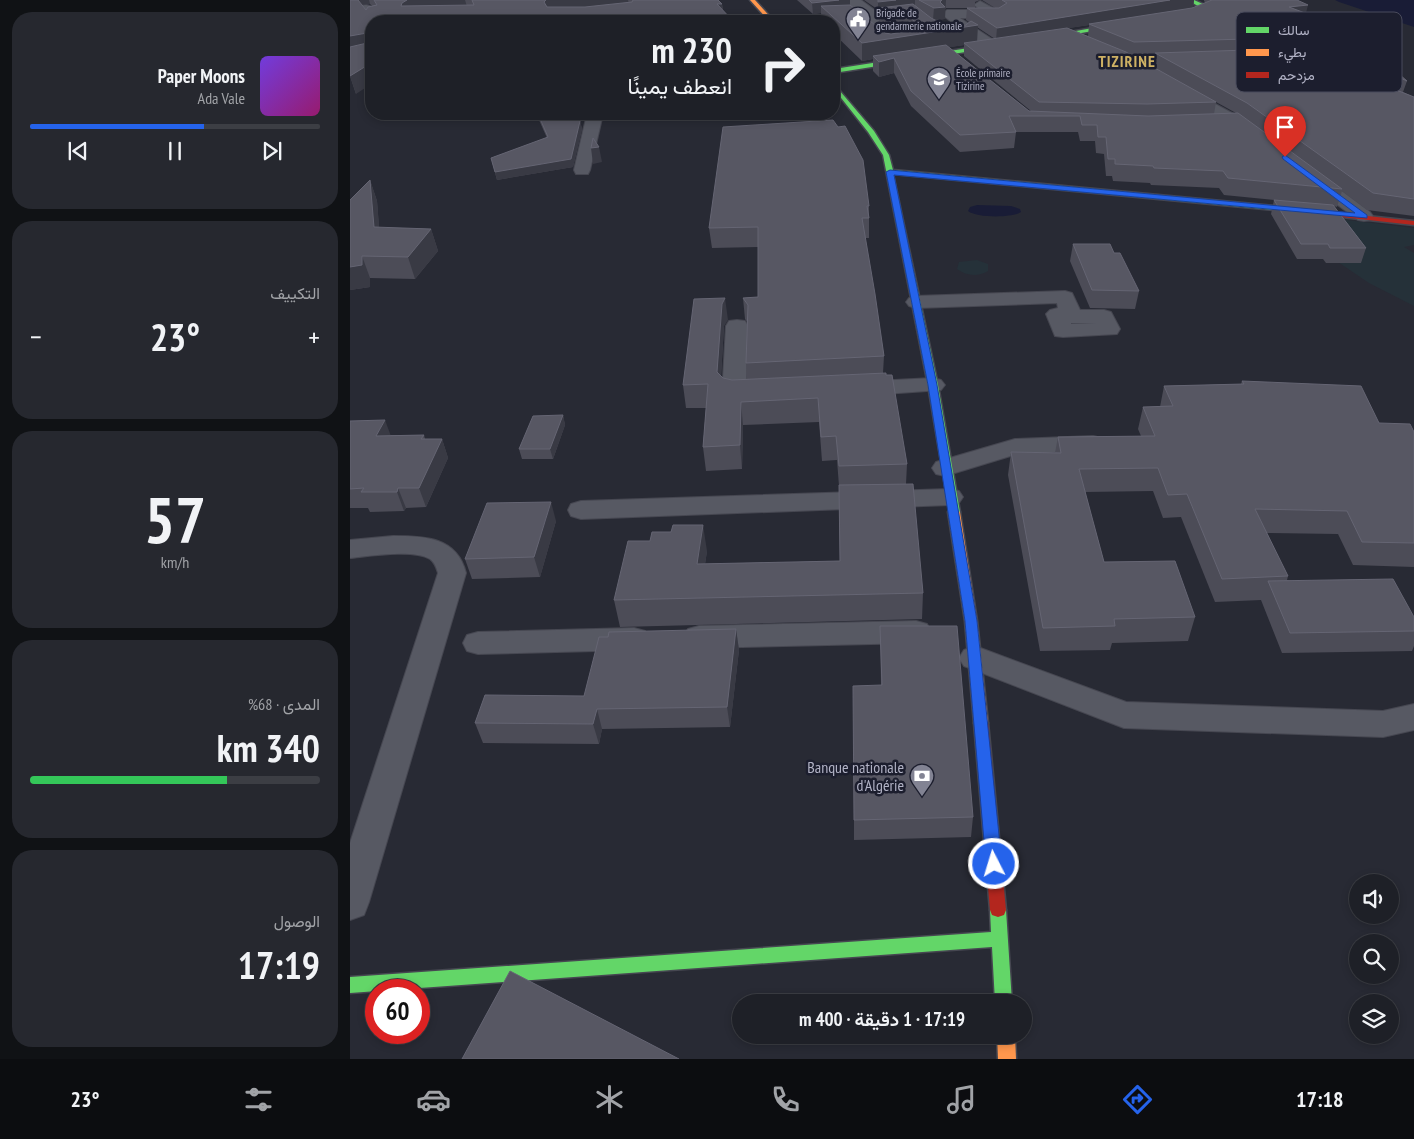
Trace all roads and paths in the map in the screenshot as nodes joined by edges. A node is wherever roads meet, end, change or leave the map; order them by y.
1 (752, 0) edge
2 (1190, 0) edge
3 (980, 4) dead end
4 (350, 11) edge
5 (368, 15) edge
6 (766, 15) edge
7 (860, 17) junction
8 (922, 17) edge
9 (840, 18) edge
10 (1160, 19) edge
11 (1140, 22) edge
12 (942, 24) edge
13 (893, 29) edge
14 (1066, 34) junction
15 (962, 38) edge
16 (1026, 41) edge
17 (1010, 44) edge
18 (993, 46) junction
19 (950, 54) junction
20 (1207, 58) edge
21 (1130, 61) junction
22 (965, 66) edge
23 (840, 71) edge
24 (1155, 75) edge
25 (1172, 85) edge
26 (840, 93) edge
27 (594, 120) edge
28 (1238, 122) junction
29 (1210, 123) edge
30 (1270, 146) edge
31 (1301, 169) edge
32 (582, 170) dead end
33 (890, 172) junction
34 (1364, 216) junction
35 (1414, 224) edge
36 (916, 302) junction
37 (1071, 314) dead end
38 (737, 326) dead end
39 (933, 385) junction
40 (833, 390) edge
41 (774, 393) edge
42 (1106, 442) edge
43 (945, 468) junction
44 (950, 497) junction
45 (581, 510) dead end
46 (350, 548) edge
47 (478, 643) dead end
48 (973, 645) junction
49 (1414, 717) edge
50 (350, 902) edge
51 (1001, 939) junction
52 (350, 985) edge
53 (1004, 994) edge
54 (1006, 1044) edge
55 (1007, 1059) edge

1 - 6 main road
2 - 10 main road
3 - 18 street
4 - 5 street
7 - 8 street
7 - 9 street
7 - 13 street
11 - 14 main road
12 - 15 street
14 - 16 main road
14 - 21 street
17 - 18 main road
18 - 19 main road
19 - 22 street
19 - 23 main road
20 - 21 street
21 - 24 street
25 - 28 street
26 - 33 main road
27 - 32 street
28 - 29 street
28 - 30 street
31 - 34 street
33 - 34 main road
33 - 36 main road
34 - 35 main road
36 - 37 street
36 - 39 main road
38 - 41 street
39 - 40 street
39 - 43 main road
42 - 43 street
43 - 44 main road
44 - 45 street
44 - 48 main road
46 - 50 street
47 - 48 street
48 - 49 street
48 - 51 main road
51 - 52 main road
51 - 53 main road
54 - 55 main road

